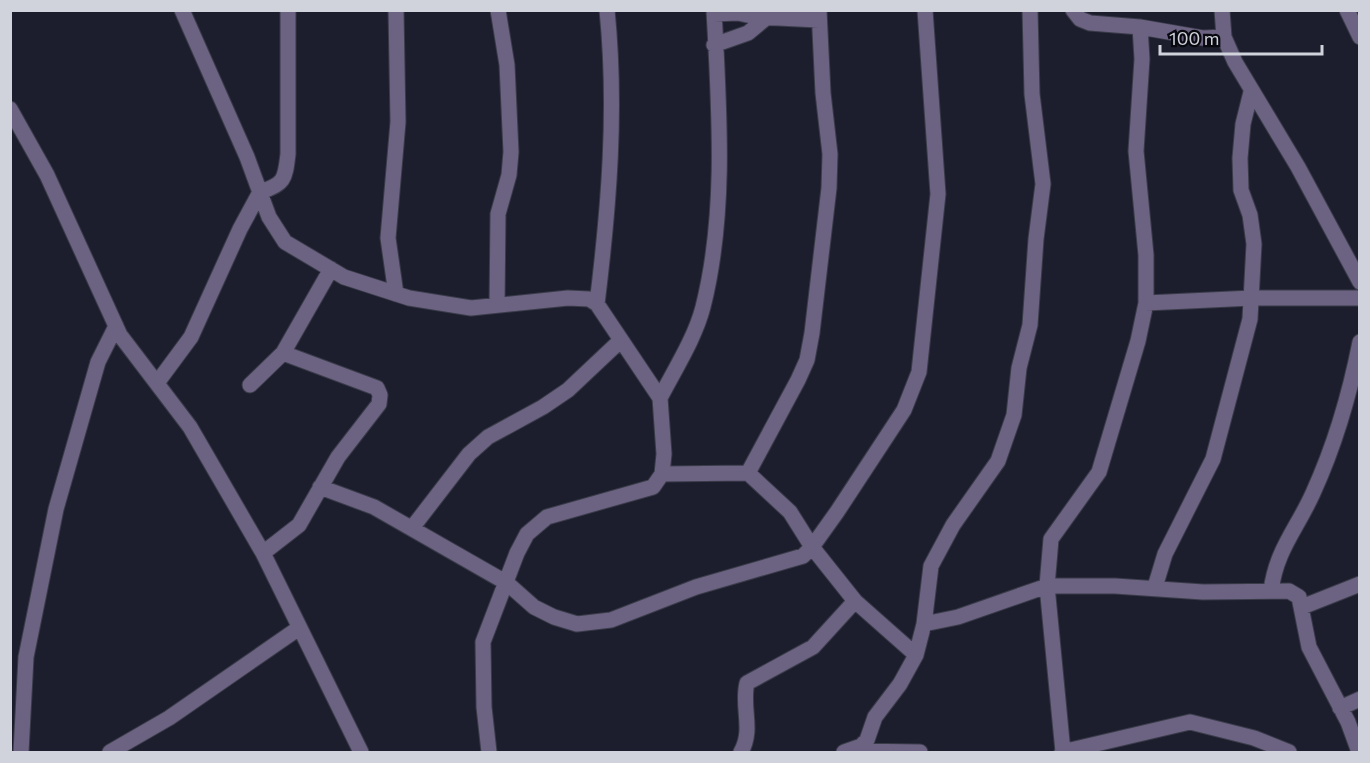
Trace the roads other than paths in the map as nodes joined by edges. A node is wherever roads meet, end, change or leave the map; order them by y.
1 (182, 10) edge
2 (288, 10) edge
3 (396, 10) edge
4 (498, 10) edge
5 (607, 10) edge
6 (925, 10) edge
7 (1030, 10) edge
8 (1073, 10) edge
9 (1222, 10) edge
10 (1349, 11) edge
11 (714, 12) edge
12 (819, 15) edge
13 (766, 18) junction
14 (1140, 27) junction
15 (1224, 37) junction
16 (1359, 37) edge
17 (714, 45) junction
18 (1251, 92) junction
19 (10, 109) edge
20 (260, 192) junction
21 (331, 269) junction
22 (1359, 280) edge
23 (396, 294) junction
24 (1252, 298) junction
25 (1359, 298) edge
26 (1146, 303) junction
27 (597, 304) junction
28 (497, 305) junction
29 (116, 326) junction
30 (620, 341) junction
31 (1359, 342) edge
32 (283, 353) junction
33 (157, 383) junction
34 (250, 385) dead end
35 (660, 398) junction
36 (748, 473) junction
37 (662, 474) junction
38 (320, 487) junction
39 (412, 528) junction
40 (812, 547) junction
41 (263, 553) junction
42 (507, 583) junction
43 (1359, 584) edge
44 (1047, 586) junction
45 (1155, 588) junction
46 (1271, 591) junction
47 (855, 600) junction
48 (1302, 607) junction
49 (924, 624) junction
50 (299, 628) junction
51 (915, 655) junction
52 (1359, 699) edge
53 (1340, 708) junction
54 (848, 752) edge
55 (1062, 752) edge
56 (21, 753) edge
57 (110, 753) edge
58 (362, 753) edge
59 (489, 753) edge
60 (741, 753) edge
61 (920, 753) edge
62 (1289, 753) edge
63 (1359, 753) edge

1 - 20 street
2 - 20 street
3 - 23 street
4 - 28 street
5 - 27 street
6 - 40 street
7 - 49 street
8 - 14 street
9 - 15 street
10 - 16 street
11 - 13 street
11 - 17 street
12 - 13 street
12 - 36 street
13 - 17 street
14 - 15 street
14 - 26 street
15 - 18 street
17 - 35 street
18 - 22 street
18 - 24 street
19 - 29 street
20 - 21 street
20 - 33 street
21 - 23 street
21 - 32 street
23 - 28 street
24 - 25 street
24 - 26 street
24 - 45 street
26 - 44 street
27 - 28 street
27 - 30 street
29 - 33 street
29 - 56 street
30 - 35 street
30 - 39 street
31 - 46 street
32 - 34 street
32 - 38 street
33 - 41 street
35 - 37 street
36 - 37 street
36 - 40 street
37 - 42 street
38 - 39 street
38 - 41 street
39 - 42 street
40 - 42 street
40 - 47 street
41 - 50 street
42 - 59 street
43 - 48 street
44 - 45 street
44 - 49 street
44 - 55 street
45 - 46 street
46 - 48 street
47 - 51 street
47 - 60 street
48 - 53 street
49 - 51 street
50 - 57 street
50 - 58 street
51 - 54 street
52 - 53 street
53 - 63 street
54 - 61 street
55 - 62 street

